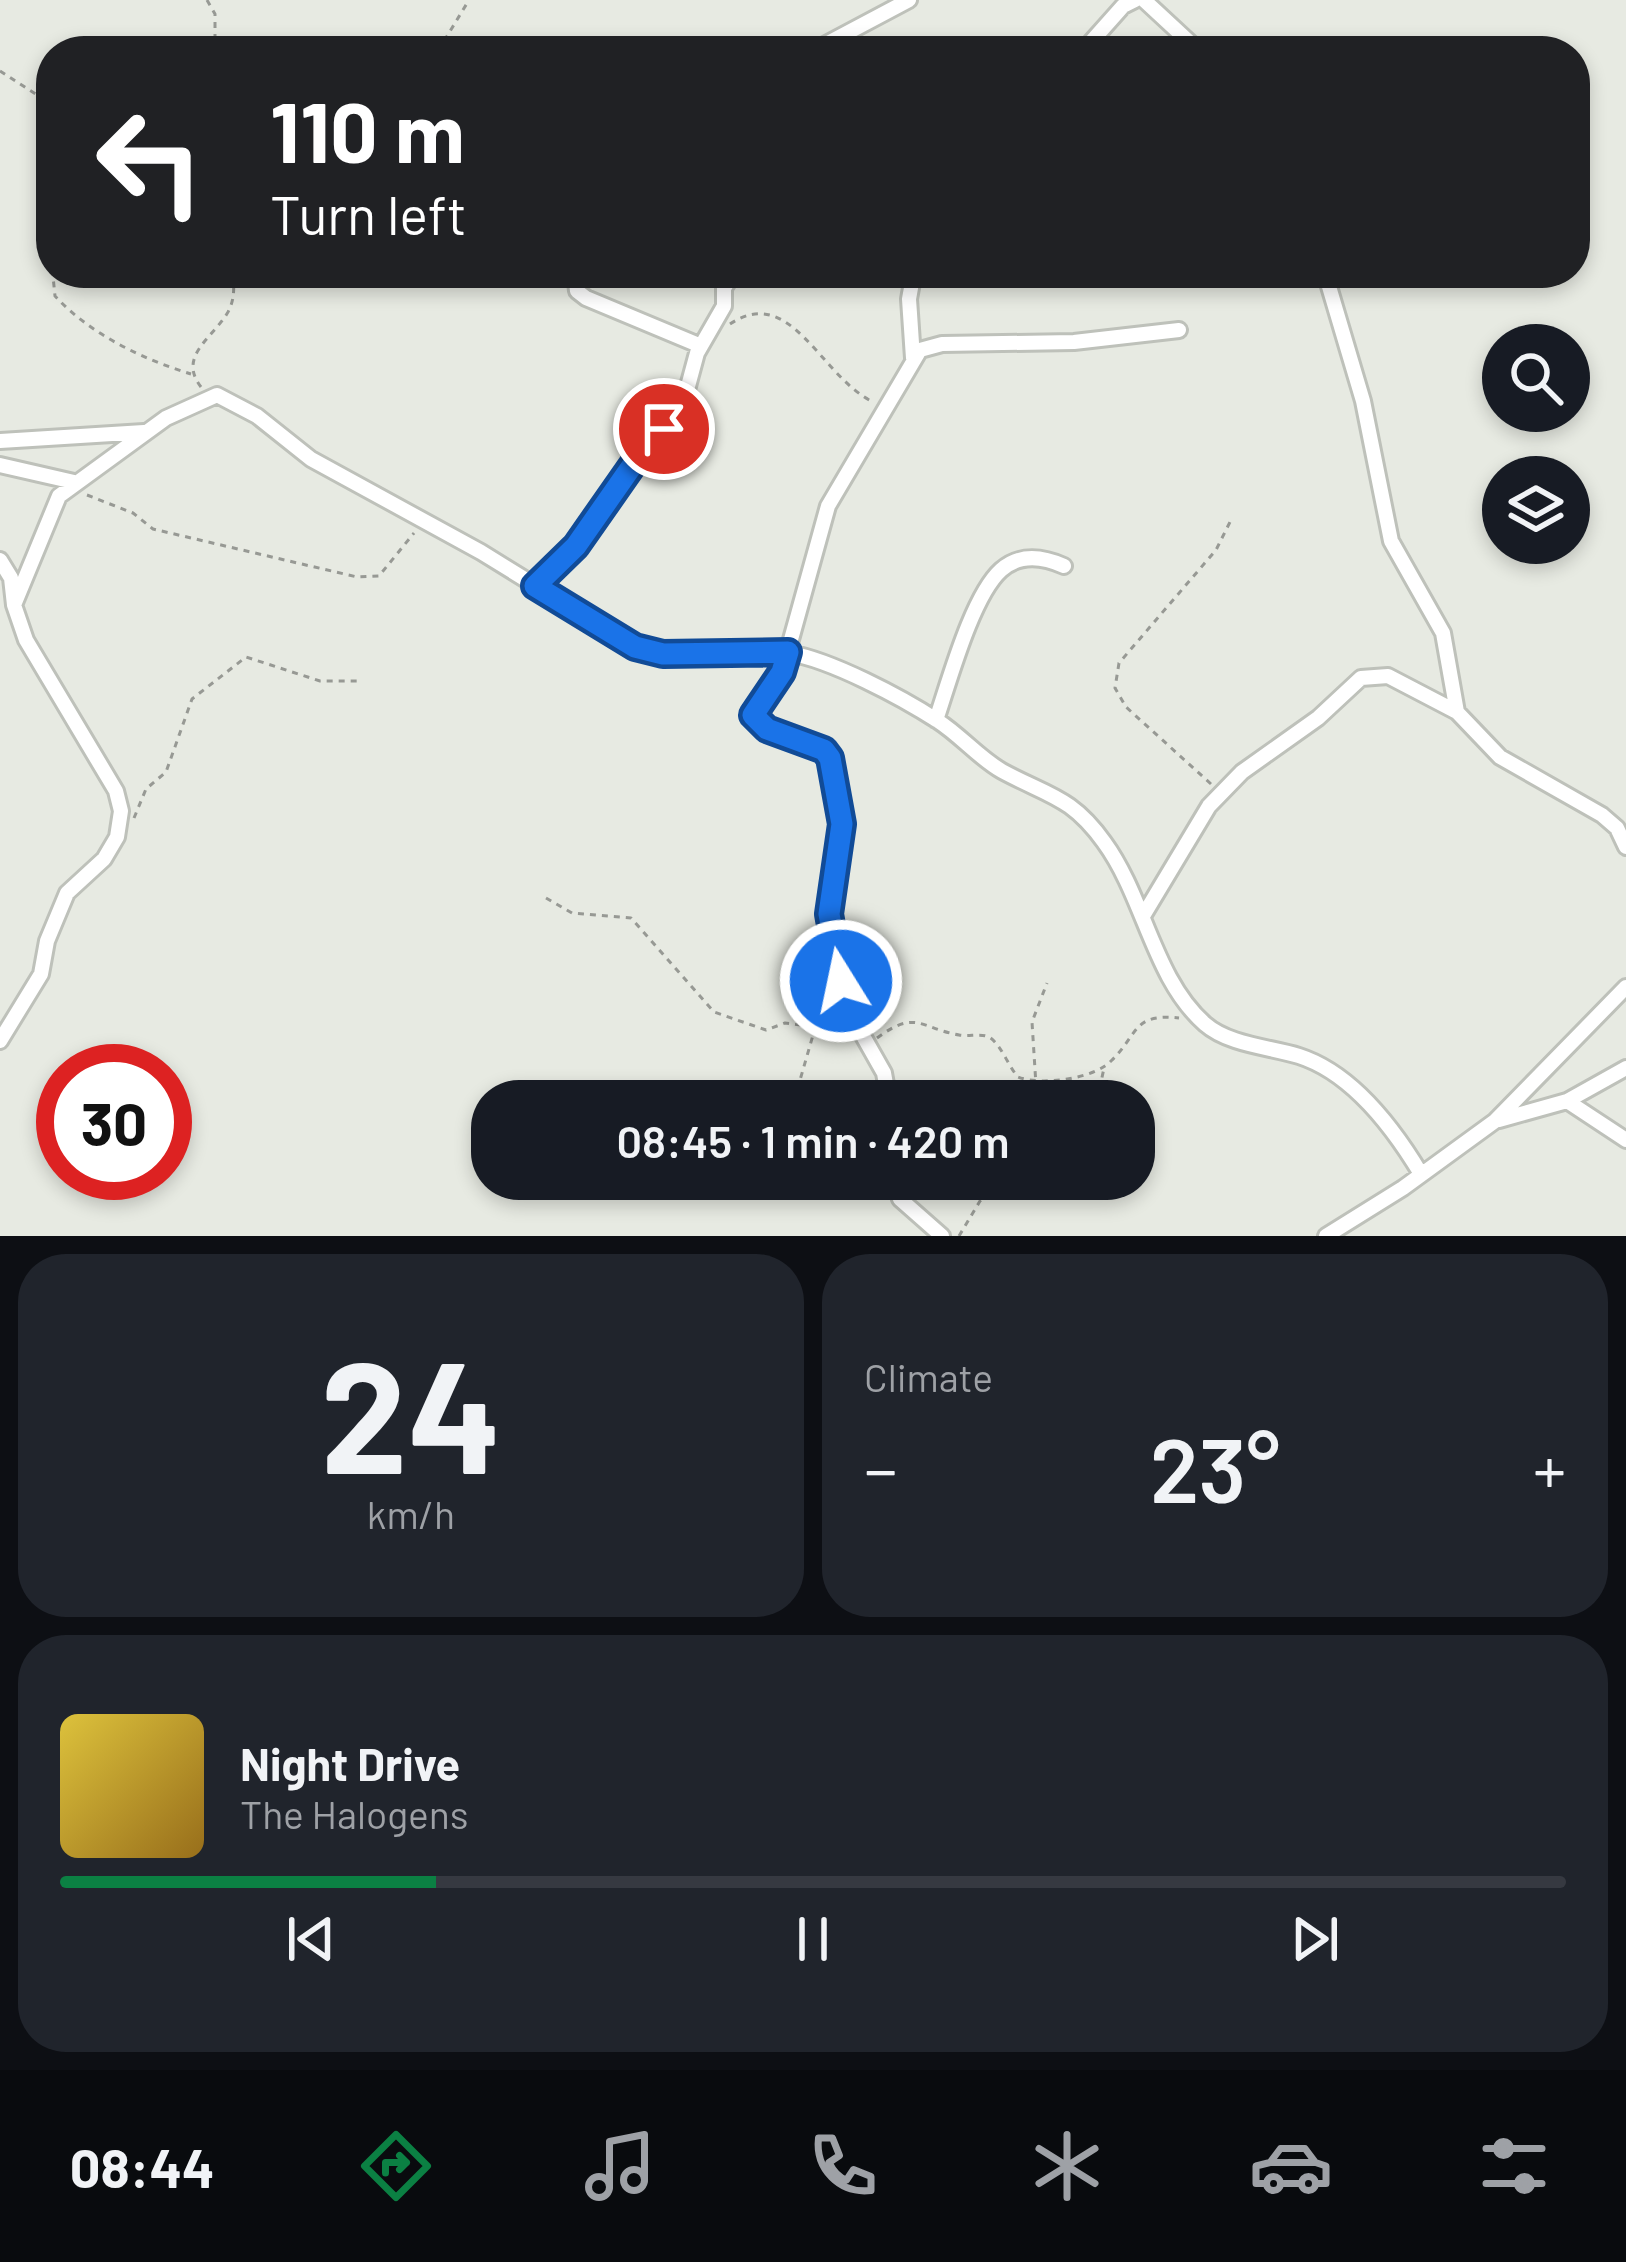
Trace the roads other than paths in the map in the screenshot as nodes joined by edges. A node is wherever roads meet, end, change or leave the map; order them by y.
1 (909, 0) edge
2 (1140, 0) edge
3 (841, 36) edge
4 (1097, 36) edge
5 (1182, 36) edge
6 (577, 288) edge
7 (724, 288) edge
8 (911, 288) edge
9 (1329, 288) edge
10 (1179, 330) dead end
11 (705, 340) junction
12 (913, 358) junction
13 (144, 432) junction
14 (0, 441) edge
15 (0, 465) edge
16 (72, 484) junction
17 (0, 560) edge
18 (1064, 566) dead end
19 (535, 586) junction
20 (14, 604) junction
21 (788, 652) junction
22 (1457, 712) junction
23 (936, 720) junction
24 (1626, 847) edge
25 (1143, 916) junction
26 (1626, 987) edge
27 (0, 1041) edge
28 (1626, 1068) edge
29 (885, 1080) edge
30 (1567, 1101) junction
31 (1495, 1121) junction
32 (1626, 1140) edge
33 (1421, 1174) junction
34 (901, 1200) edge
35 (942, 1236) edge
36 (1326, 1236) edge

1 - 3 street
2 - 4 street
2 - 5 street
6 - 11 street
7 - 11 street
8 - 12 street
9 - 22 street
10 - 12 street
11 - 19 street
12 - 21 street
13 - 14 street
13 - 16 street
13 - 19 street
15 - 16 street
16 - 20 street
17 - 20 street
18 - 23 street
19 - 21 street
20 - 27 street
21 - 23 street
21 - 29 street
22 - 24 street
22 - 25 street
23 - 25 street
25 - 33 street
26 - 31 street
28 - 30 street
30 - 31 street
30 - 32 street
31 - 33 street
33 - 36 street
34 - 35 street

